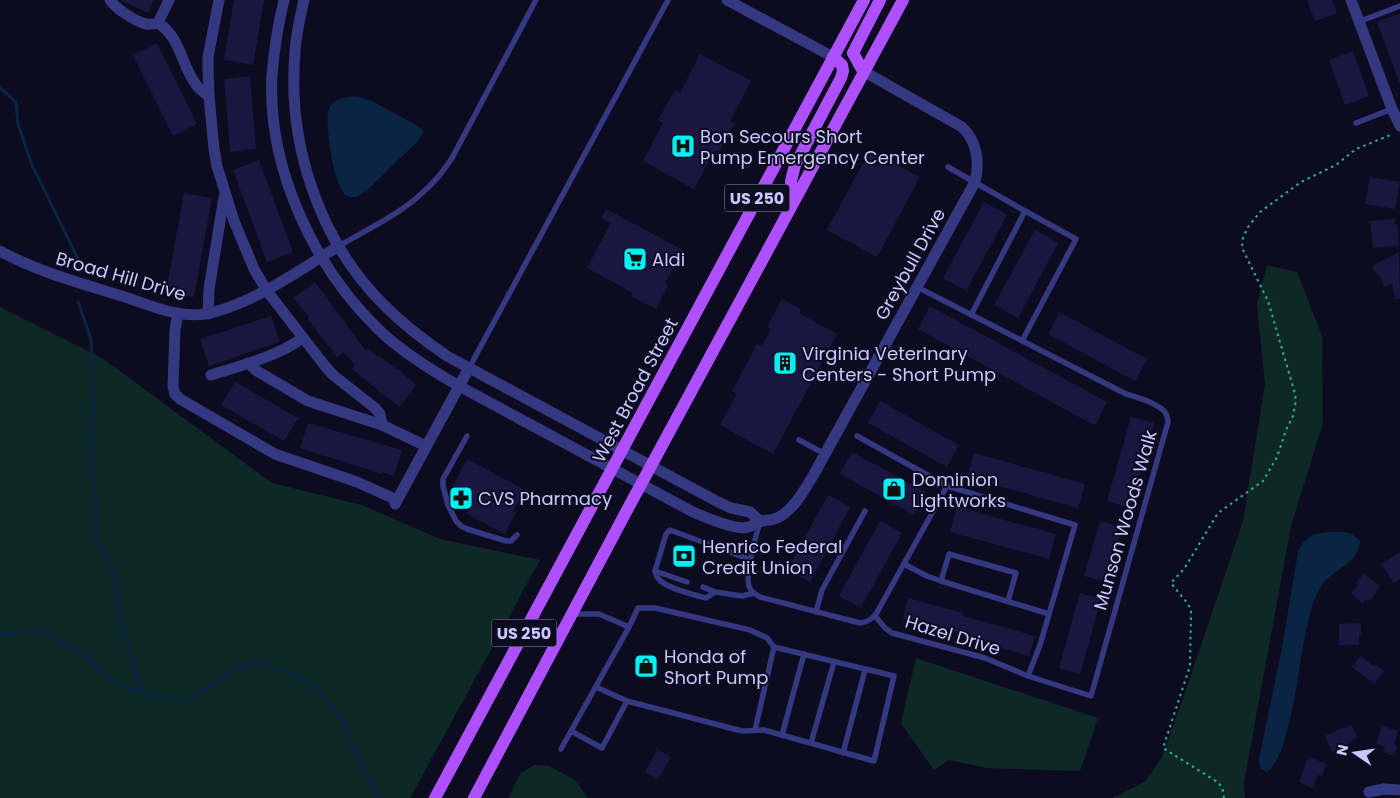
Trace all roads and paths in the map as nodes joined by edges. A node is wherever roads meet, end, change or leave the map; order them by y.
1 (110, 0) edge
2 (169, 0) edge
3 (219, 0) edge
4 (284, 0) edge
5 (304, 0) edge
6 (536, 0) edge
7 (668, 0) edge
8 (728, 0) edge
9 (864, 0) edge
10 (880, 0) edge
11 (902, 0) edge
12 (1351, 0) edge
13 (1400, 6) edge
14 (1358, 22) junction
15 (158, 23) junction
16 (833, 57) junction
17 (863, 71) junction
18 (209, 96) junction
19 (1392, 110) junction
20 (1356, 123) dead end
21 (1400, 126) edge
22 (1400, 131) edge
23 (948, 167) dead end
24 (975, 182) junction
25 (224, 192) junction
26 (792, 204) junction
27 (1025, 211) junction
28 (339, 246) junction
29 (0, 251) edge
30 (320, 257) junction
31 (917, 287) junction
32 (267, 291) junction
33 (178, 313) junction
34 (208, 314) junction
35 (971, 315) junction
36 (303, 338) junction
37 (1022, 341) junction
38 (248, 363) junction
39 (469, 368) junction
40 (211, 375) dead end
41 (459, 386) junction
42 (382, 425) junction
43 (468, 436) dead end
44 (857, 436) dead end
45 (800, 440) dead end
46 (426, 446) junction
47 (622, 450) junction
48 (825, 454) junction
49 (651, 466) junction
50 (612, 468) junction
51 (642, 484) junction
52 (947, 486) junction
53 (865, 510) dead end
54 (760, 521) junction
55 (517, 535) dead end
56 (751, 560) junction
57 (904, 564) junction
58 (656, 571) junction
59 (941, 581) junction
60 (687, 582) dead end
61 (703, 587) dead end
62 (715, 592) junction
63 (754, 593) junction
64 (1008, 602) junction
65 (816, 612) junction
66 (572, 614) junction
67 (1048, 614) junction
68 (875, 616) junction
69 (629, 627) junction
70 (774, 647) junction
71 (804, 654) junction
72 (834, 662) junction
73 (865, 670) junction
74 (1028, 676) junction
75 (596, 686) junction
76 (627, 701) junction
77 (756, 730) junction
78 (571, 731) junction
79 (782, 735) junction
80 (811, 743) junction
81 (561, 749) dead end
82 (843, 753) junction
83 (1400, 790) edge
84 (1369, 792) dead end
85 (435, 797) edge
86 (474, 798) edge
87 (1224, 798) edge

1 - 15 street
2 - 15 street
3 - 18 street
4 - 30 street, Greybull Drive
5 - 28 street
6 - 28 lane
7 - 39 lane
8 - 16 street
9 - 16 main road, West Broad Street / US 250
10 - 17 main road
11 - 17 main road, US 250
12 - 14 street
13 - 14 lane
14 - 19 street
15 - 18 street
16 - 26 main road
16 - 47 main road, West Broad Street / US 250
17 - 24 street, Greybull Drive
17 - 26 main road, US 250
18 - 25 street
19 - 20 lane
19 - 21 street
22 - 87 path
23 - 24 lane
24 - 27 lane
24 - 31 street, Greybull Drive
25 - 32 street
25 - 34 street
26 - 49 main road, US 250
27 - 35 lane
27 - 37 lane
28 - 30 street, Broad Hill Drive
28 - 39 street
29 - 33 street, Broad Hill Drive
30 - 32 street, Broad Hill Drive
30 - 41 street, Greybull Drive
31 - 35 lane, Munson Woods Walk
31 - 48 street, Greybull Drive
32 - 34 street, Broad Hill Drive
32 - 36 street
33 - 34 street, Broad Hill Drive
33 - 46 street
35 - 37 lane, Munson Woods Walk
36 - 38 street
36 - 42 street
37 - 74 lane, Munson Woods Walk
38 - 40 street
38 - 42 street
39 - 41 street
39 - 47 street
41 - 46 street
41 - 50 street, Greybull Drive
42 - 46 street
43 - 55 lane
44 - 52 lane
45 - 48 lane
47 - 49 street
47 - 50 main road, West Broad Street / US 250
48 - 54 street, Greybull Drive
49 - 51 main road, US 250
49 - 54 street
50 - 51 street, Greybull Drive
50 - 85 main road, West Broad Street / US 250
51 - 54 street, Greybull Drive
51 - 66 main road, US 250
52 - 57 lane
52 - 67 lane
53 - 65 lane
54 - 56 lane
56 - 58 lane
56 - 63 lane
57 - 59 lane
57 - 68 lane
58 - 60 lane
58 - 62 lane
59 - 64 lane
59 - 64 lane
61 - 62 lane
62 - 63 lane
63 - 65 lane
64 - 67 lane
65 - 68 lane
66 - 69 lane
66 - 86 main road, US 250
67 - 74 lane
68 - 74 lane, Hazel Drive
69 - 70 lane
69 - 75 lane
70 - 71 lane
70 - 77 lane
71 - 72 lane
71 - 79 lane
72 - 73 lane
72 - 80 lane
73 - 82 lane
73 - 82 lane
75 - 76 lane
75 - 78 lane
76 - 77 lane
76 - 78 lane
77 - 79 lane
78 - 81 lane
79 - 80 lane
80 - 82 lane
83 - 84 street

